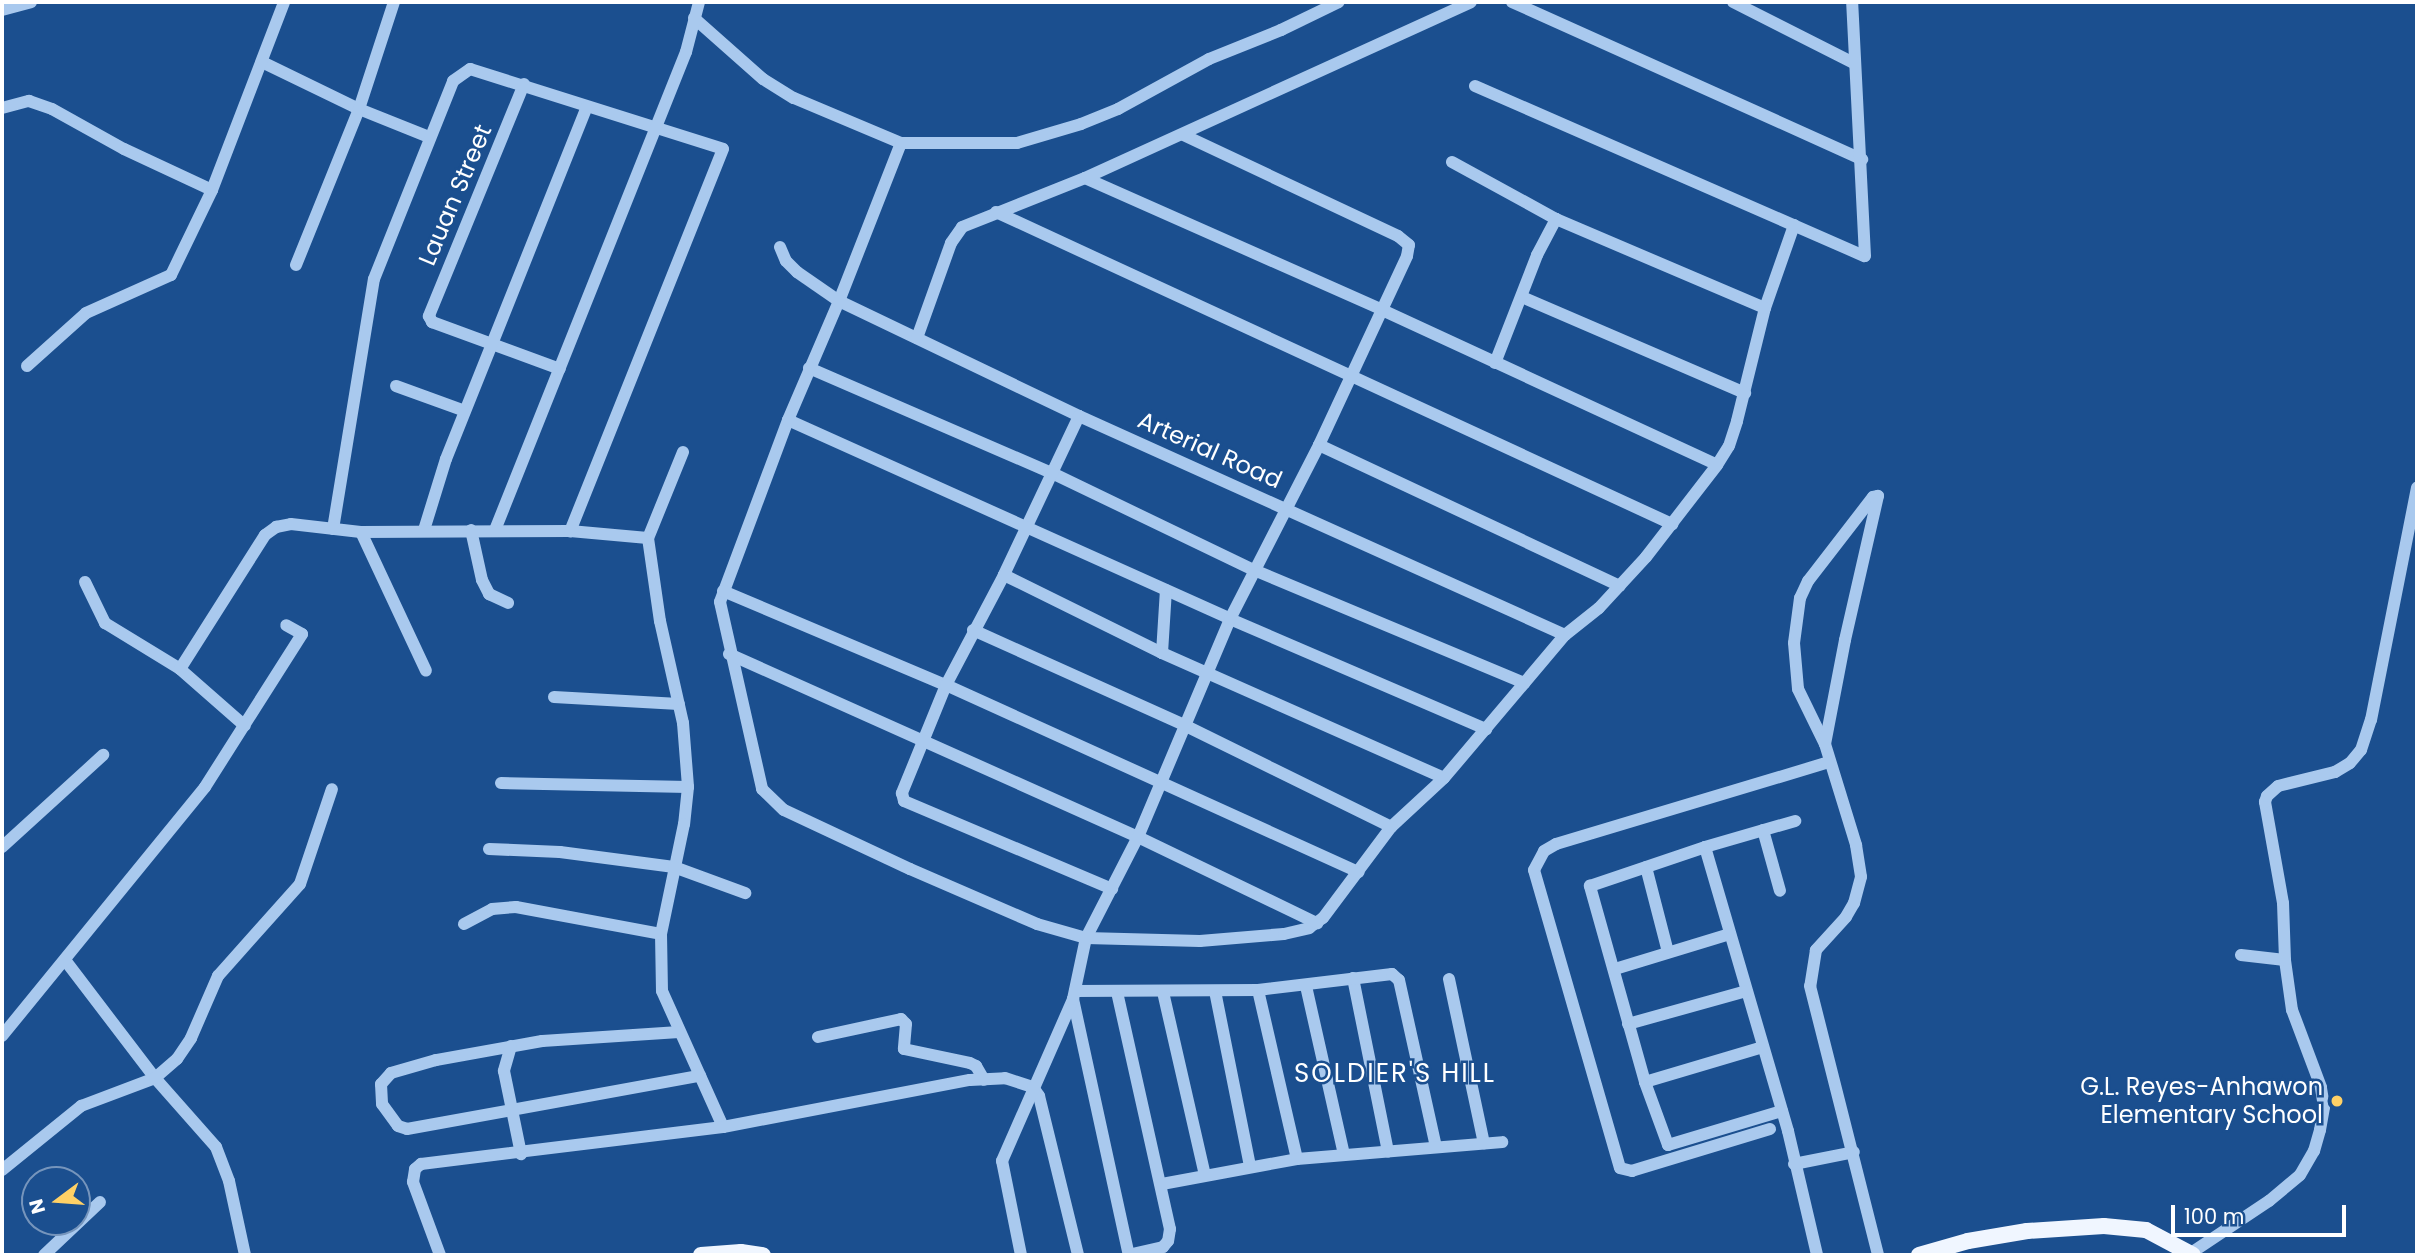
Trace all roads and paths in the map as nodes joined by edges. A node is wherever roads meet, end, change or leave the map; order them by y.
1 (31, 2) edge
2 (284, 2) edge
3 (394, 2) edge
4 (699, 2) edge
5 (1339, 2) edge
6 (1471, 2) edge
7 (1512, 2) edge
8 (1733, 2) edge
9 (1852, 2) edge
10 (2, 9) edge
11 (694, 18) junction
12 (262, 62) junction
13 (1854, 63) junction
14 (524, 84) junction
15 (1475, 86) dead end
16 (587, 107) junction
17 (2, 108) edge
18 (359, 109) junction
19 (655, 128) junction
20 (1183, 135) junction
21 (429, 137) junction
22 (901, 143) junction
23 (1861, 159) junction
24 (1452, 162) dead end
25 (1085, 178) junction
26 (212, 190) junction
27 (996, 212) junction
28 (1556, 219) junction
29 (1794, 225) junction
30 (780, 247) dead end
31 (296, 265) dead end
32 (1522, 297) junction
33 (839, 301) junction
34 (1765, 308) junction
35 (1380, 309) junction
36 (917, 338) junction
37 (490, 345) junction
38 (1495, 363) junction
39 (27, 366) dead end
40 (809, 368) junction
41 (560, 369) junction
42 (1349, 374) junction
43 (396, 386) dead end
44 (1745, 393) junction
45 (465, 411) junction
46 (1079, 416) junction
47 (788, 420) junction
48 (1319, 445) junction
49 (683, 452) dead end
50 (1717, 465) junction
51 (1052, 472) junction
52 (2417, 487) edge
53 (1286, 506) junction
54 (1672, 524) junction
55 (1026, 527) junction
56 (333, 529) junction
57 (424, 530) junction
58 (471, 530) junction
59 (495, 530) junction
60 (570, 531) junction
61 (360, 532) junction
62 (649, 538) junction
63 (1254, 570) junction
64 (1004, 575) junction
65 (85, 582) dead end
66 (1620, 586) junction
67 (1166, 590) junction
68 (723, 591) junction
69 (508, 603) dead end
70 (1230, 618) junction
71 (286, 625) dead end
72 (973, 630) junction
73 (1565, 635) junction
74 (1163, 653) junction
75 (729, 654) junction
76 (180, 669) junction
77 (426, 671) dead end
78 (1207, 673) junction
79 (1524, 683) junction
80 (946, 685) junction
81 (554, 697) dead end
82 (679, 704) junction
83 (1184, 725) junction
84 (245, 726) junction
85 (1486, 729) junction
86 (922, 741) junction
87 (1825, 744) junction
88 (103, 755) dead end
89 (1829, 762) junction
90 (1444, 778) junction
91 (1161, 782) junction
92 (501, 783) dead end
93 (688, 787) junction
94 (332, 789) dead end
95 (1795, 821) dead end
96 (1391, 827) junction
97 (1762, 830) junction
98 (1138, 837) junction
99 (2, 847) edge
100 (1704, 847) junction
101 (489, 849) dead end
102 (674, 867) junction
103 (1646, 867) junction
104 (1359, 872) junction
105 (1112, 889) junction
106 (1780, 891) dead end
107 (745, 893) dead end
108 (1317, 923) junction
109 (464, 924) dead end
110 (661, 934) junction
111 (1730, 934) junction
112 (1086, 938) junction
113 (1668, 951) junction
114 (2241, 955) dead end
115 (65, 960) junction
116 (2285, 960) junction
117 (1615, 969) junction
118 (1353, 978) junction
119 (1449, 979) dead end
120 (1306, 986) junction
121 (1258, 990) junction
122 (1746, 991) junction
123 (1116, 992) junction
124 (1163, 992) junction
125 (1215, 992) junction
126 (1074, 995) junction
127 (1628, 1024) junction
128 (3, 1032) edge
129 (679, 1032) junction
130 (818, 1037) dead end
131 (511, 1046) junction
132 (1763, 1047) junction
133 (700, 1076) junction
134 (155, 1078) junction
135 (984, 1080) junction
136 (1645, 1082) junction
137 (1033, 1087) junction
138 (509, 1109) junction
139 (1782, 1111) junction
140 (723, 1127) junction
141 (1770, 1129) dead end
142 (1502, 1142) dead end
143 (1484, 1143) junction
144 (1436, 1147) junction
145 (1388, 1151) junction
146 (1854, 1152) junction
147 (521, 1154) junction
148 (1344, 1154) junction
149 (1297, 1159) junction
150 (1794, 1164) junction
151 (1250, 1166) junction
152 (2, 1170) edge
153 (1205, 1175) junction
154 (1161, 1184) junction
155 (100, 1202) dead end
156 (2192, 1254) edge
157 (44, 1255) edge
158 (245, 1255) edge
159 (440, 1255) edge
160 (701, 1255) edge
161 (763, 1255) edge
162 (1021, 1255) edge
163 (1078, 1255) edge
164 (1129, 1255) edge
165 (1817, 1255) edge
166 (1878, 1255) edge
167 (1919, 1255) edge

1 - 10 street
2 - 12 street
3 - 18 street
4 - 11 street
5 - 22 street
6 - 20 street
7 - 23 street
8 - 13 street
9 - 13 street
11 - 19 street
11 - 22 street
12 - 18 street
12 - 26 street
13 - 23 street
14 - 16 street
14 - 21 street
14 - 37 street, Lauan Street
15 - 29 street
16 - 19 street
16 - 37 street
17 - 26 street
18 - 21 street
18 - 31 street
19 - 41 street
19 - 60 street
20 - 25 street
20 - 35 street
21 - 56 street
22 - 33 street
23 - 29 street
24 - 28 street
25 - 27 street
25 - 35 street
26 - 39 street
27 - 36 street
27 - 42 street
28 - 32 street
28 - 34 street
29 - 34 street
30 - 33 street, Arterial Road
32 - 38 street
32 - 44 street
33 - 36 street, Arterial Road
33 - 40 street
34 - 44 street
35 - 38 street
35 - 42 street
36 - 46 street, Arterial Road
37 - 41 street
37 - 45 street
38 - 50 street
40 - 47 street
40 - 51 street
41 - 59 street
42 - 48 street
42 - 54 street
43 - 45 street
44 - 50 street
45 - 57 street
46 - 51 street
46 - 53 street, Arterial Road
47 - 55 street
47 - 68 street
48 - 53 street
48 - 66 street
49 - 62 street
50 - 54 street
51 - 55 street
51 - 63 street
52 - 116 street
53 - 63 street
53 - 73 street, Arterial Road
54 - 66 street
55 - 64 street
55 - 67 street
56 - 61 street
56 - 76 street
57 - 58 street
57 - 61 street
58 - 59 street
58 - 69 street
59 - 60 street
60 - 62 street
61 - 77 street
62 - 82 street
63 - 70 street
63 - 79 street
64 - 72 street
64 - 74 street
65 - 76 street
66 - 73 street
67 - 70 street
67 - 74 street
68 - 75 street
68 - 80 street
70 - 78 street
70 - 85 street
71 - 84 street
72 - 80 street
72 - 83 street
73 - 79 street
74 - 78 street
75 - 86 street
75 - 112 street
76 - 84 street
78 - 83 street
78 - 90 street
79 - 85 street
80 - 86 street
80 - 91 street
81 - 82 street
82 - 93 street
83 - 91 street
83 - 96 street
84 - 115 street
85 - 90 street
86 - 98 street
86 - 105 street
87 - 87 street
87 - 89 street
88 - 99 street
89 - 141 street
89 - 146 street
90 - 96 street
91 - 98 street
91 - 104 street
92 - 93 street
93 - 102 street
94 - 134 street
95 - 97 street
96 - 104 street
97 - 100 street
97 - 106 street
98 - 105 street
98 - 108 street
100 - 103 street
100 - 111 street
101 - 102 street
102 - 107 street
102 - 110 street
103 - 113 street
103 - 117 street
104 - 108 street
105 - 112 street
108 - 112 street
109 - 110 street
110 - 129 street
111 - 113 street
111 - 122 street
112 - 126 street
113 - 117 street
114 - 116 street
115 - 128 street
115 - 134 street
116 - 156 street
117 - 127 street
118 - 120 street
118 - 144 street
118 - 145 street
119 - 143 street
120 - 121 street
120 - 148 street
121 - 125 street
121 - 149 street
122 - 127 street
122 - 132 street
123 - 124 street
123 - 126 street
123 - 154 street
124 - 125 street
124 - 153 street
125 - 151 street
126 - 137 street
126 - 164 street
127 - 136 street
129 - 131 street
129 - 133 street
130 - 135 street
131 - 138 street
131 - 138 street
132 - 136 street
132 - 139 street
133 - 138 street
133 - 140 street
134 - 152 street
134 - 158 street
135 - 137 street
135 - 140 street
136 - 139 street
137 - 162 street
137 - 163 street
138 - 147 street
139 - 150 street
140 - 147 street
142 - 143 street
143 - 144 street
144 - 145 street
145 - 148 street
146 - 150 street
146 - 166 street
147 - 159 street
148 - 149 street
149 - 151 street
150 - 165 street
151 - 153 street
153 - 154 street
154 - 164 street
155 - 157 street
156 - 167 main road
160 - 161 main road

